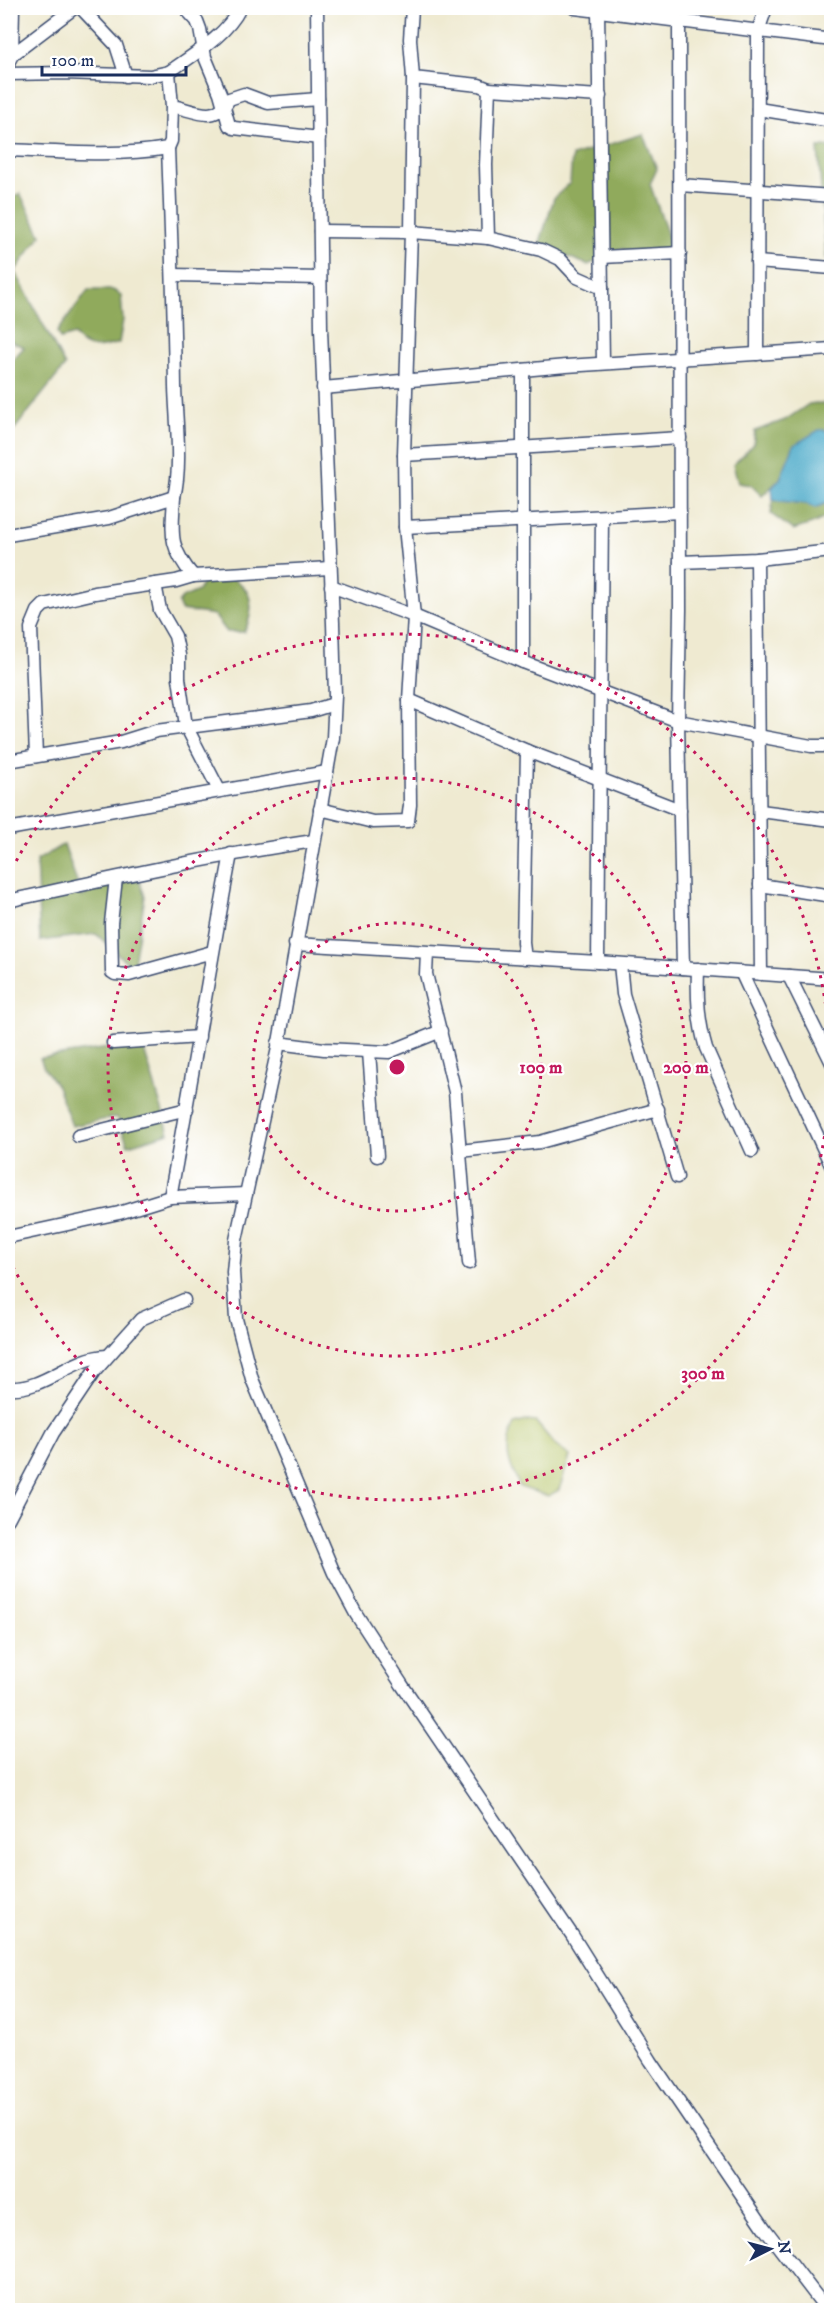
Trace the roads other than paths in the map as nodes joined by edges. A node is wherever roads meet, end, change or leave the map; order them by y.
1 (13, 8) edge
2 (74, 8) edge
3 (81, 8) edge
4 (185, 8) edge
5 (240, 8) edge
6 (317, 8) edge
7 (412, 8) edge
8 (576, 8) edge
9 (766, 8) edge
10 (598, 10) junction
11 (679, 20) junction
12 (758, 31) junction
13 (831, 40) edge
14 (203, 48) junction
15 (10, 59) edge
16 (169, 72) junction
17 (8, 74) edge
18 (126, 76) junction
19 (413, 78) junction
20 (489, 89) junction
21 (600, 96) junction
22 (318, 99) junction
23 (172, 106) junction
24 (225, 108) junction
25 (758, 109) junction
26 (831, 121) edge
27 (319, 138) junction
28 (168, 148) junction
29 (8, 150) edge
30 (680, 185) junction
31 (757, 190) junction
32 (831, 196) edge
33 (320, 231) junction
34 (411, 232) junction
35 (488, 238) junction
36 (680, 253) junction
37 (602, 257) junction
38 (757, 262) junction
39 (831, 268) edge
40 (173, 275) junction
41 (320, 278) junction
42 (602, 288) junction
43 (831, 349) edge
44 (757, 354) junction
45 (680, 358) junction
46 (603, 363) junction
47 (523, 370) junction
48 (405, 380) junction
49 (323, 388) junction
50 (680, 438) junction
51 (524, 449) junction
52 (404, 455) junction
53 (174, 497) junction
54 (680, 512) junction
55 (602, 517) junction
56 (524, 521) junction
57 (405, 527) junction
58 (8, 535) edge
59 (831, 551) edge
60 (757, 559) junction
61 (680, 562) junction
62 (330, 568) junction
63 (192, 576) junction
64 (155, 584) junction
65 (331, 586) junction
66 (414, 616) junction
67 (523, 662) junction
68 (599, 692) junction
69 (409, 700) junction
70 (334, 704) junction
71 (678, 721) junction
72 (186, 726) junction
73 (759, 736) junction
74 (831, 746) edge
75 (527, 751) junction
76 (36, 756) junction
77 (8, 761) edge
78 (327, 772) junction
79 (600, 779) junction
80 (219, 790) junction
81 (320, 809) junction
82 (680, 810) junction
83 (760, 811) junction
84 (831, 820) edge
85 (8, 829) edge
86 (314, 841) junction
87 (231, 854) junction
88 (116, 878) junction
89 (760, 885) junction
90 (831, 896) edge
91 (8, 901) edge
92 (295, 944) junction
93 (212, 952) junction
94 (427, 953) junction
95 (525, 958) junction
96 (598, 962) junction
97 (620, 964) junction
98 (683, 968) junction
99 (698, 969) junction
100 (741, 972) junction
101 (761, 974) junction
102 (789, 976) junction
103 (831, 979) edge
104 (441, 1031) junction
105 (199, 1037) junction
106 (113, 1043) dead end
107 (278, 1043) junction
108 (369, 1052) junction
109 (831, 1063) edge
110 (187, 1109) junction
111 (658, 1109) junction
112 (78, 1136) dead end
113 (752, 1150) dead end
114 (460, 1151) junction
115 (377, 1156) dead end
116 (831, 1167) edge
117 (677, 1177) dead end
118 (246, 1194) junction
119 (170, 1197) junction
120 (8, 1237) edge
121 (469, 1263) dead end
122 (184, 1300) dead end
123 (107, 1356) junction
124 (8, 1388) edge
125 (8, 1519) edge
126 (827, 2310) edge

1 - 15 street
2 - 15 street
3 - 18 street
4 - 14 street
5 - 14 street
6 - 22 street
7 - 19 street
8 - 10 street
9 - 12 street
10 - 11 street
10 - 21 street
11 - 12 street
11 - 30 street
12 - 13 street
12 - 25 street
14 - 16 street
14 - 24 street
16 - 18 street
16 - 23 street
17 - 18 street
19 - 20 street
19 - 34 street
20 - 21 street
20 - 35 street
21 - 37 street
22 - 24 street
22 - 27 street
23 - 24 street
23 - 28 street
24 - 27 street
25 - 26 street
25 - 31 street
27 - 33 street
28 - 29 street
28 - 40 street
30 - 31 street
30 - 36 street
31 - 32 street
31 - 38 street
33 - 34 street
33 - 41 street
34 - 35 street
34 - 48 street
35 - 42 street
36 - 37 street
36 - 45 street
37 - 42 street
38 - 39 street
38 - 44 street
40 - 41 street
40 - 53 street
41 - 49 street
42 - 46 street
43 - 44 street
44 - 45 street
45 - 46 street
45 - 50 street
46 - 47 street
47 - 48 street
47 - 51 street
48 - 49 street
48 - 52 street
49 - 62 street
50 - 51 street
50 - 54 street
51 - 52 street
51 - 56 street
52 - 57 street
53 - 58 street
53 - 63 street
54 - 55 street
54 - 61 street
55 - 56 street
55 - 68 street
56 - 57 street
56 - 67 street
57 - 66 street
59 - 60 street
60 - 61 street
60 - 73 street
61 - 71 street
62 - 63 street
62 - 65 street
63 - 64 street
64 - 72 street
64 - 76 street
65 - 66 street
65 - 70 street
66 - 67 street
66 - 69 street
67 - 68 street
68 - 71 street
68 - 79 street
69 - 75 street
69 - 81 street
70 - 72 street
70 - 78 street
71 - 73 street
71 - 82 street
72 - 76 street
72 - 80 street
73 - 74 street
73 - 83 street
75 - 79 street
75 - 95 street
76 - 77 street
78 - 80 street
78 - 81 street
79 - 82 street
79 - 96 street
80 - 85 street
81 - 86 street
82 - 98 street
83 - 84 street
83 - 89 street
86 - 87 street
86 - 92 street
87 - 88 street
87 - 93 street
88 - 91 street
88 - 93 street
89 - 90 street
89 - 101 street
92 - 94 street
92 - 107 street
93 - 105 street
94 - 95 street
94 - 104 street
95 - 96 street
96 - 97 street
97 - 98 street
97 - 111 street
98 - 99 street
99 - 100 street
99 - 113 street
100 - 101 street
100 - 116 street
101 - 102 street
102 - 103 street
102 - 109 street
104 - 108 street
104 - 114 street
105 - 106 street
105 - 110 street
107 - 108 street
107 - 118 street
108 - 115 street
110 - 112 street
110 - 119 street
111 - 114 street
111 - 117 street
114 - 121 street
118 - 119 street
118 - 126 street
119 - 120 street
122 - 123 street
123 - 124 street
123 - 125 street

